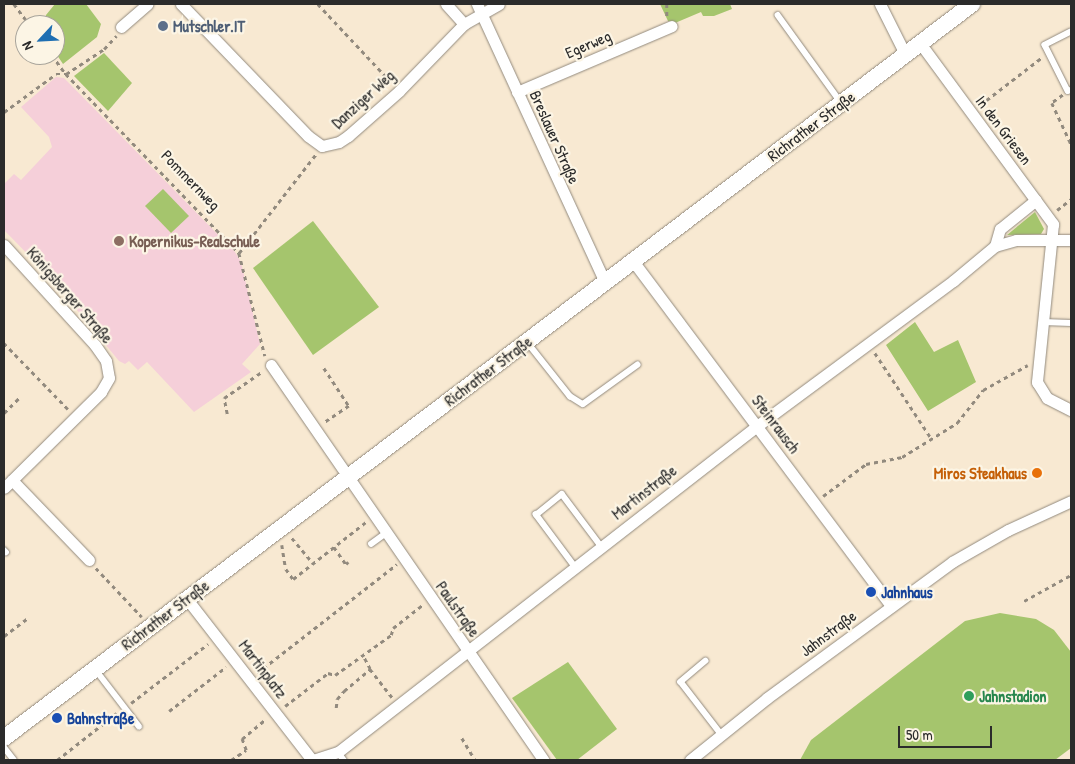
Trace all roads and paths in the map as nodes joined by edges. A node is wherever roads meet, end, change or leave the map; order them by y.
1 (14, 4) edge
2 (147, 4) edge
3 (181, 4) edge
4 (318, 4) edge
5 (446, 4) edge
6 (499, 4) edge
7 (880, 4) edge
8 (972, 4) edge
9 (480, 9) edge
10 (22, 15) edge
11 (778, 15) dead end
12 (464, 24) junction
13 (672, 26) dead end
14 (121, 27) joint
15 (1071, 32) edge
16 (920, 43) junction
17 (1049, 53) junction
18 (905, 54) junction
19 (59, 65) edge
20 (66, 74) junction
21 (399, 91) junction
22 (1070, 91) edge
23 (517, 92) junction
24 (842, 103) junction
25 (4, 112) edge
26 (971, 112) junction
27 (1071, 144) edge
28 (322, 146) junction
29 (1071, 199) edge
30 (1036, 200) junction
31 (1048, 217) junction
32 (1054, 240) junction
33 (1071, 240) edge
34 (4, 245) edge
35 (994, 246) junction
36 (239, 253) junction
37 (633, 261) junction
38 (605, 282) junction
39 (1043, 322) junction
40 (1071, 323) edge
41 (527, 342) junction
42 (868, 343) junction
43 (4, 344) edge
44 (1039, 360) junction
45 (637, 364) dead end
46 (271, 365) junction
47 (324, 368) dead end
48 (20, 397) dead end
49 (1071, 410) edge
50 (4, 413) edge
51 (227, 414) dead end
52 (76, 417) junction
53 (757, 426) junction
54 (314, 429) junction
55 (930, 438) junction
56 (347, 476) junction
57 (6, 485) edge
58 (1071, 501) edge
59 (815, 502) junction
60 (374, 516) junction
61 (277, 533) junction
62 (386, 533) junction
63 (371, 544) dead end
64 (601, 546) junction
65 (334, 547) junction
66 (404, 559) junction
67 (89, 560) joint
68 (348, 562) dead end
69 (313, 563) junction
70 (574, 566) junction
71 (1071, 575) edge
72 (431, 598) junction
73 (187, 599) junction
74 (1024, 601) dead end
75 (891, 606) junction
76 (140, 615) dead end
77 (29, 616) dead end
78 (4, 636) edge
79 (217, 636) junction
80 (466, 649) junction
81 (362, 656) junction
82 (235, 660) junction
83 (706, 661) dead end
84 (95, 669) junction
85 (370, 670) junction
86 (250, 679) junction
87 (397, 705) junction
88 (125, 707) junction
89 (336, 708) dead end
90 (169, 711) dead end
91 (275, 712) junction
92 (139, 726) dead end
93 (722, 735) junction
94 (4, 738) edge
95 (462, 738) dead end
96 (4, 746) edge
97 (341, 756) edge
98 (14, 760) edge
99 (56, 760) edge
100 (231, 760) edge
101 (313, 760) edge
102 (475, 760) edge
103 (544, 760) edge
104 (690, 760) edge

1 - 10 path
2 - 14 street
3 - 28 street, Danziger Weg
4 - 21 path
5 - 12 street
6 - 9 street, Danziger Weg
7 - 18 street
8 - 16 street, Richrather Straße
9 - 12 street, Danziger Weg
9 - 23 street, Breslauer Straße
11 - 24 lane
12 - 21 street, Danziger Weg
13 - 23 street, Egerweg
14 - 20 path
15 - 17 lane
16 - 18 street, Richrather Straße
16 - 26 street, In den Griesen
17 - 22 lane
17 - 26 path
18 - 24 street, Richrather Straße
19 - 20 path, Pommernweg
20 - 25 path
20 - 36 path, Pommernweg
21 - 28 street, Danziger Weg
22 - 27 path
23 - 38 street, Breslauer Straße
24 - 37 street, Richrather Straße
26 - 30 street, In den Griesen
28 - 36 path
29 - 31 path
30 - 31 street, In den Griesen
30 - 35 street, Martinstraße
31 - 32 street, In den Griesen
32 - 33 street
32 - 35 street, Martinstraße
32 - 39 street, In den Griesen
34 - 52 street, Königsberger Straße
35 - 42 street, Martinstraße
36 - 46 path
37 - 38 street, Richrather Straße
37 - 53 street, Steinrausch
38 - 41 street, Richrather Straße
39 - 40 lane
39 - 44 street, In den Griesen
41 - 45 lane
41 - 56 street, Richrather Straße
42 - 53 street, Martinstraße
42 - 55 path
43 - 52 path
44 - 49 street, In den Griesen
44 - 55 path
46 - 51 path
46 - 54 street
47 - 54 path
48 - 50 path
52 - 57 street, Königsberger Straße
53 - 59 street, Steinrausch
53 - 64 street, Martinstraße
54 - 56 street
55 - 59 path
56 - 60 street, Paulstraße
56 - 61 street, Richrather Straße
57 - 67 street, Königsberger Straße
58 - 75 street, Jahnstraße
59 - 75 street, Steinrausch
60 - 62 street, Paulstraße
60 - 65 path
61 - 69 path
61 - 69 path
61 - 73 street, Richrather Straße
62 - 63 lane
62 - 66 street, Paulstraße
64 - 70 street, Martinstraße
64 - 70 lane
65 - 68 path
65 - 69 path
66 - 72 street, Paulstraße
66 - 86 path
67 - 76 path
70 - 80 street, Martinstraße
71 - 74 path
72 - 80 street, Paulstraße
72 - 81 path
73 - 79 street, Martinplatz
73 - 84 street, Richrather Straße
75 - 93 street, Jahnstraße
77 - 78 path
79 - 82 street, Martinplatz
79 - 88 path
80 - 87 street, Martinstraße
80 - 103 street, Paulstraße
81 - 85 path
81 - 91 path
82 - 86 street, Martinplatz
82 - 90 path
83 - 93 lane
84 - 88 lane
84 - 94 street, Richrather Straße
85 - 87 path
85 - 89 path
86 - 91 street, Martinplatz
87 - 97 street, Martinstraße
88 - 92 lane
88 - 99 path
91 - 100 path
91 - 101 street, Martinplatz
93 - 104 street, Jahnstraße
95 - 102 path
96 - 98 lane
97 - 101 street, Martinstraße

